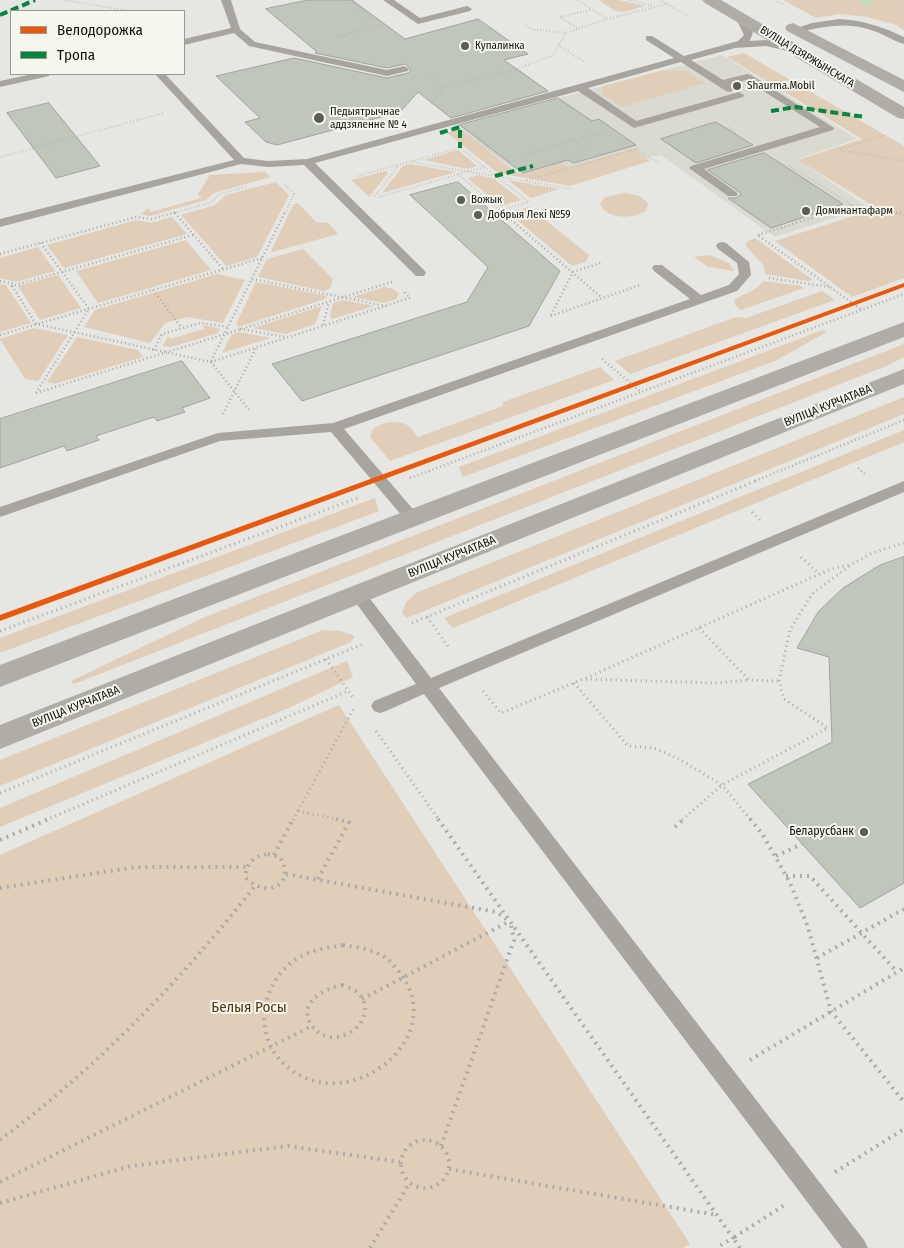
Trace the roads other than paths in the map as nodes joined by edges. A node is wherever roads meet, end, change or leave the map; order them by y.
1 (226, 0) edge
2 (388, 0) edge
3 (710, 0) edge
4 (467, 9) dead end
5 (741, 18) junction
6 (780, 21) dead end
7 (236, 30) junction
8 (796, 30) junction
9 (649, 38) dead end
10 (904, 41) edge
11 (185, 42) edge
12 (737, 45) junction
13 (796, 50) junction
14 (682, 59) junction
15 (404, 69) dead end
16 (41, 75) edge
17 (161, 75) edge
18 (0, 84) edge
19 (721, 84) junction
20 (579, 87) junction
21 (904, 87) edge
22 (904, 114) edge
23 (241, 160) junction
24 (308, 162) junction
25 (732, 194) dead end
26 (0, 223) edge
27 (722, 246) dead end
28 (658, 268) dead end
29 (420, 273) road end
30 (699, 300) junction
31 (904, 329) edge
32 (904, 376) edge
33 (334, 427) junction
34 (904, 486) edge
35 (0, 512) edge
36 (413, 519) junction
37 (358, 594) junction
38 (0, 676) edge
39 (428, 686) junction
40 (380, 706) dead end
41 (0, 737) edge
42 (856, 1248) edge

1 - 7 lane
2 - 4 lane
3 - 5 main road, ВУЛІЦА ДЗЯРЖЫНСКАГА
5 - 12 lane
5 - 13 main road, ВУЛІЦА ДЗЯРЖЫНСКАГА
6 - 8 main road, ВУЛІЦА ДЗЯРЖЫНСКАГА
7 - 11 lane
7 - 15 lane
8 - 10 lane
8 - 21 main road, ВУЛІЦА ДЗЯРЖЫНСКАГА
9 - 14 lane
12 - 13 lane
12 - 14 lane
13 - 22 main road, ВУЛІЦА ДЗЯРЖЫНСКАГА
14 - 19 lane
14 - 20 lane
16 - 18 lane
17 - 23 lane
19 - 20 lane
19 - 25 lane
20 - 24 lane
23 - 24 lane
23 - 26 lane
24 - 29 lane
27 - 30 lane
28 - 30 lane
30 - 33 lane
31 - 36 main road
32 - 37 main road, ВУЛІЦА КУРЧАТАВА
33 - 35 lane
33 - 36 lane
34 - 39 lane
36 - 38 main road
37 - 39 lane
37 - 41 main road, ВУЛІЦА КУРЧАТАВА
39 - 40 lane
39 - 42 lane

